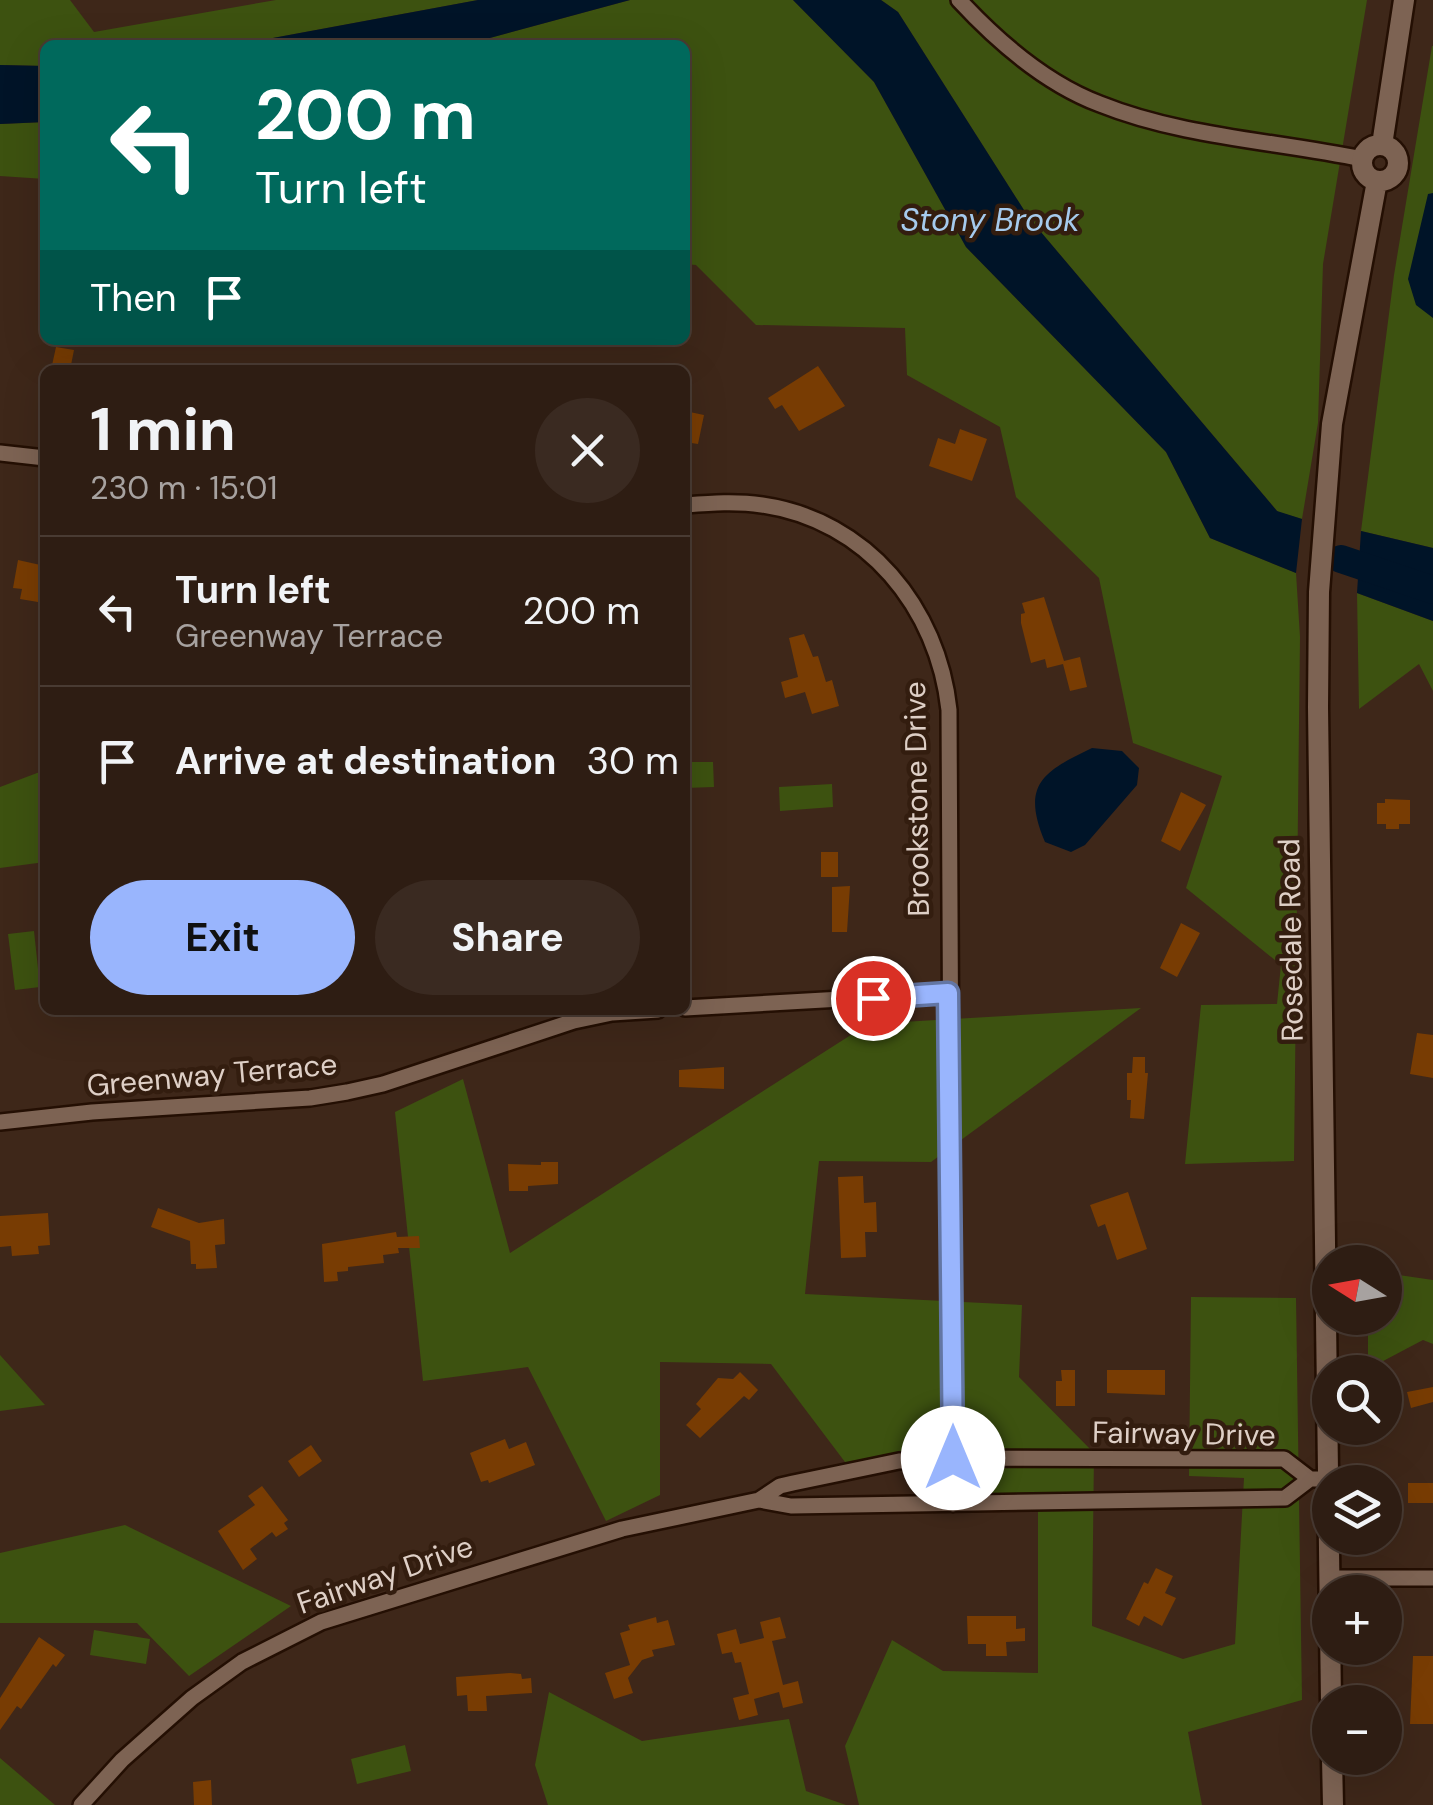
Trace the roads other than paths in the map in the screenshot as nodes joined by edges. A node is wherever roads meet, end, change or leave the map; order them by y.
1 (959, 0) edge
2 (1404, 0) edge
3 (1382, 145) junction
4 (1362, 159) junction
5 (1377, 181) junction
6 (0, 453) edge
7 (40, 457) edge
8 (690, 505) edge
9 (948, 993) junction
10 (690, 1008) edge
11 (602, 1015) edge
12 (0, 1122) edge
13 (953, 1458) junction
14 (1318, 1465) edge
15 (1312, 1475) edge
16 (1312, 1483) edge
17 (759, 1500) junction
18 (954, 1504) junction
19 (1402, 1578) edge
20 (1433, 1578) edge
21 (1333, 1775) edge
22 (81, 1805) edge
23 (1334, 1805) edge

1 - 4 street
2 - 3 street, Rosedale Road
3 - 4 street
3 - 5 street, Rosedale Road
4 - 5 street
5 - 14 street, Rosedale Road
6 - 7 street
8 - 9 street, Brookstone Drive
9 - 10 street
9 - 13 street, Brookstone Drive
11 - 12 street, Greenway Terrace
13 - 15 street, Fairway Drive
13 - 17 street, Fairway Drive
13 - 18 street, Brookstone Drive
16 - 18 street, Fairway Drive
17 - 18 street, Fairway Drive
17 - 22 street, Fairway Drive
19 - 20 street
21 - 23 street

